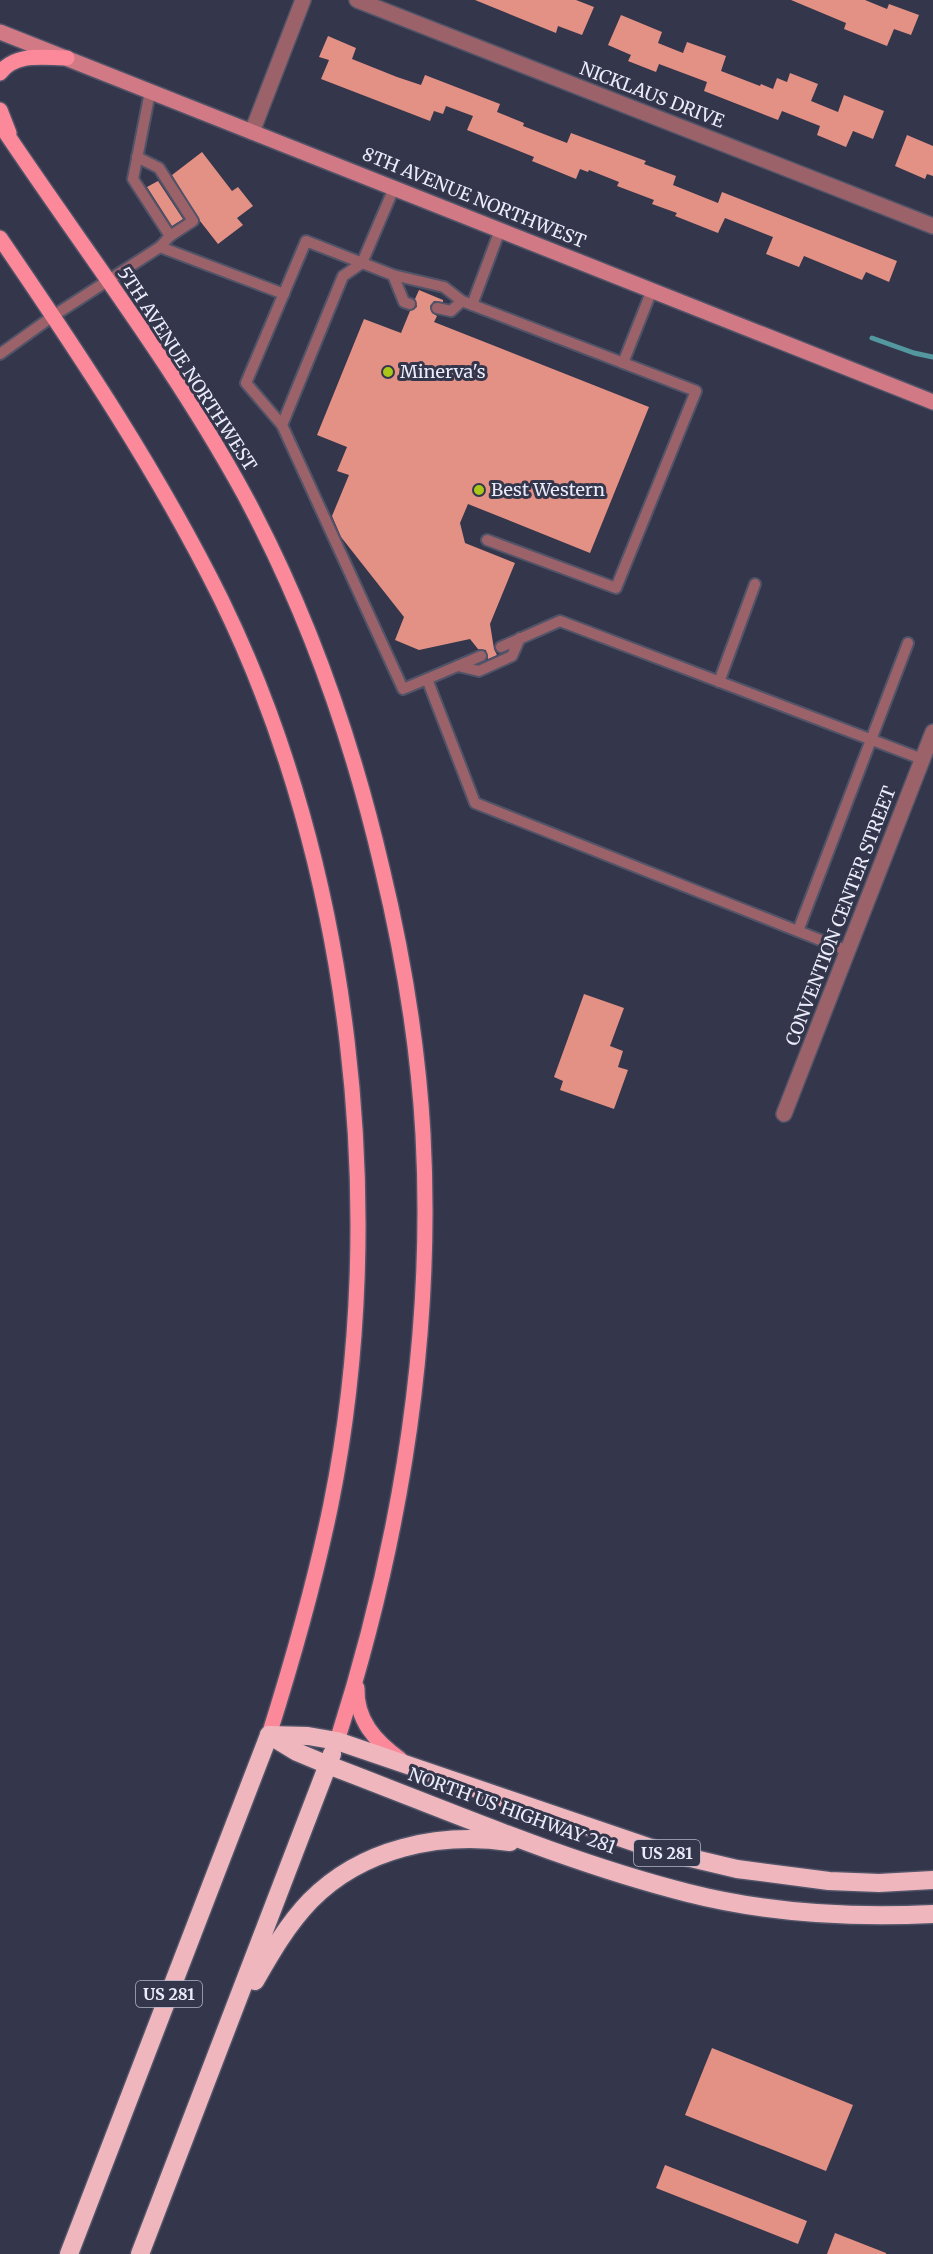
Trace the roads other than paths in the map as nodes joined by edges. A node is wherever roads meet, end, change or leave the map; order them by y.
1 (303, 0) edge
2 (357, 0) edge
3 (0, 32) edge
4 (67, 58) junction
5 (0, 73) edge
6 (150, 92) junction
7 (0, 110) edge
8 (0, 124) edge
9 (252, 132) junction
10 (7, 144) edge
11 (137, 157) junction
12 (394, 188) junction
13 (933, 226) edge
14 (500, 230) junction
15 (170, 236) junction
16 (0, 238) edge
17 (160, 247) junction
18 (362, 263) junction
19 (393, 275) junction
20 (108, 280) junction
21 (652, 290) junction
22 (284, 294) junction
23 (467, 303) junction
24 (411, 304) dead end
25 (437, 308) dead end
26 (53, 316) junction
27 (0, 354) edge
28 (623, 363) junction
29 (933, 402) edge
30 (282, 425) junction
31 (488, 540) dead end
32 (755, 584) dead end
33 (520, 638) junction
34 (908, 643) dead end
35 (501, 647) dead end
36 (481, 656) dead end
37 (458, 666) junction
38 (427, 679) junction
39 (719, 682) junction
40 (933, 732) edge
41 (871, 740) junction
42 (922, 759) junction
43 (798, 931) junction
44 (848, 951) junction
45 (784, 1114) dead end
46 (360, 1666) junction
47 (268, 1735) junction
48 (337, 1741) junction
49 (328, 1765) junction
50 (412, 1767) junction
51 (588, 1863) junction
52 (933, 1880) edge
53 (933, 1914) edge
54 (207, 2080) junction
55 (69, 2254) edge
56 (140, 2254) edge

1 - 9 street
2 - 13 street, NICKLAUS DRIVE
3 - 4 main road, 8TH AVENUE NORTHWEST
4 - 5 main road
4 - 6 main road, 8TH AVENUE NORTHWEST
6 - 9 main road, 8TH AVENUE NORTHWEST
6 - 11 lane
7 - 10 main road
8 - 10 main road, 5TH AVENUE NORTHWEST
9 - 12 main road, 8TH AVENUE NORTHWEST
10 - 20 main road, 5TH AVENUE NORTHWEST
11 - 15 lane
11 - 15 lane
12 - 14 main road, 8TH AVENUE NORTHWEST
12 - 18 lane
14 - 21 main road, 8TH AVENUE NORTHWEST
14 - 23 lane
15 - 17 lane
16 - 26 main road
17 - 20 lane
17 - 22 lane
18 - 19 lane
18 - 22 lane
18 - 30 lane
19 - 23 lane
19 - 24 lane
20 - 26 lane
20 - 46 main road, 5TH AVENUE NORTHWEST
21 - 28 lane
21 - 29 main road, 8TH AVENUE NORTHWEST
22 - 30 lane
23 - 25 lane
23 - 28 lane
26 - 27 lane
26 - 47 main road
28 - 31 lane
30 - 38 lane
32 - 39 lane
33 - 35 lane
33 - 37 lane
33 - 39 lane
34 - 41 lane
36 - 37 lane
37 - 38 lane
38 - 43 lane
39 - 41 lane
40 - 42 street, CONVENTION CENTER STREET
41 - 42 lane
41 - 43 lane
42 - 44 street, CONVENTION CENTER STREET
43 - 44 lane
44 - 45 street, CONVENTION CENTER STREET
46 - 48 main road, 5TH AVENUE NORTHWEST
46 - 50 main road, US 281
47 - 48 highway, NORTH US HIGHWAY 281 / US 281
47 - 49 highway, NORTH US HIGHWAY 281 / US 281
47 - 55 highway, US 281
48 - 49 highway, US 281
48 - 50 highway, NORTH US HIGHWAY 281 / US 281
49 - 51 highway, NORTH US HIGHWAY 281 / US 281
49 - 54 highway, US 281
50 - 52 highway, NORTH US HIGHWAY 281 / US 281
51 - 53 highway, NORTH US HIGHWAY 281 / US 281
51 - 54 highway, US 281
54 - 56 highway, US 281

